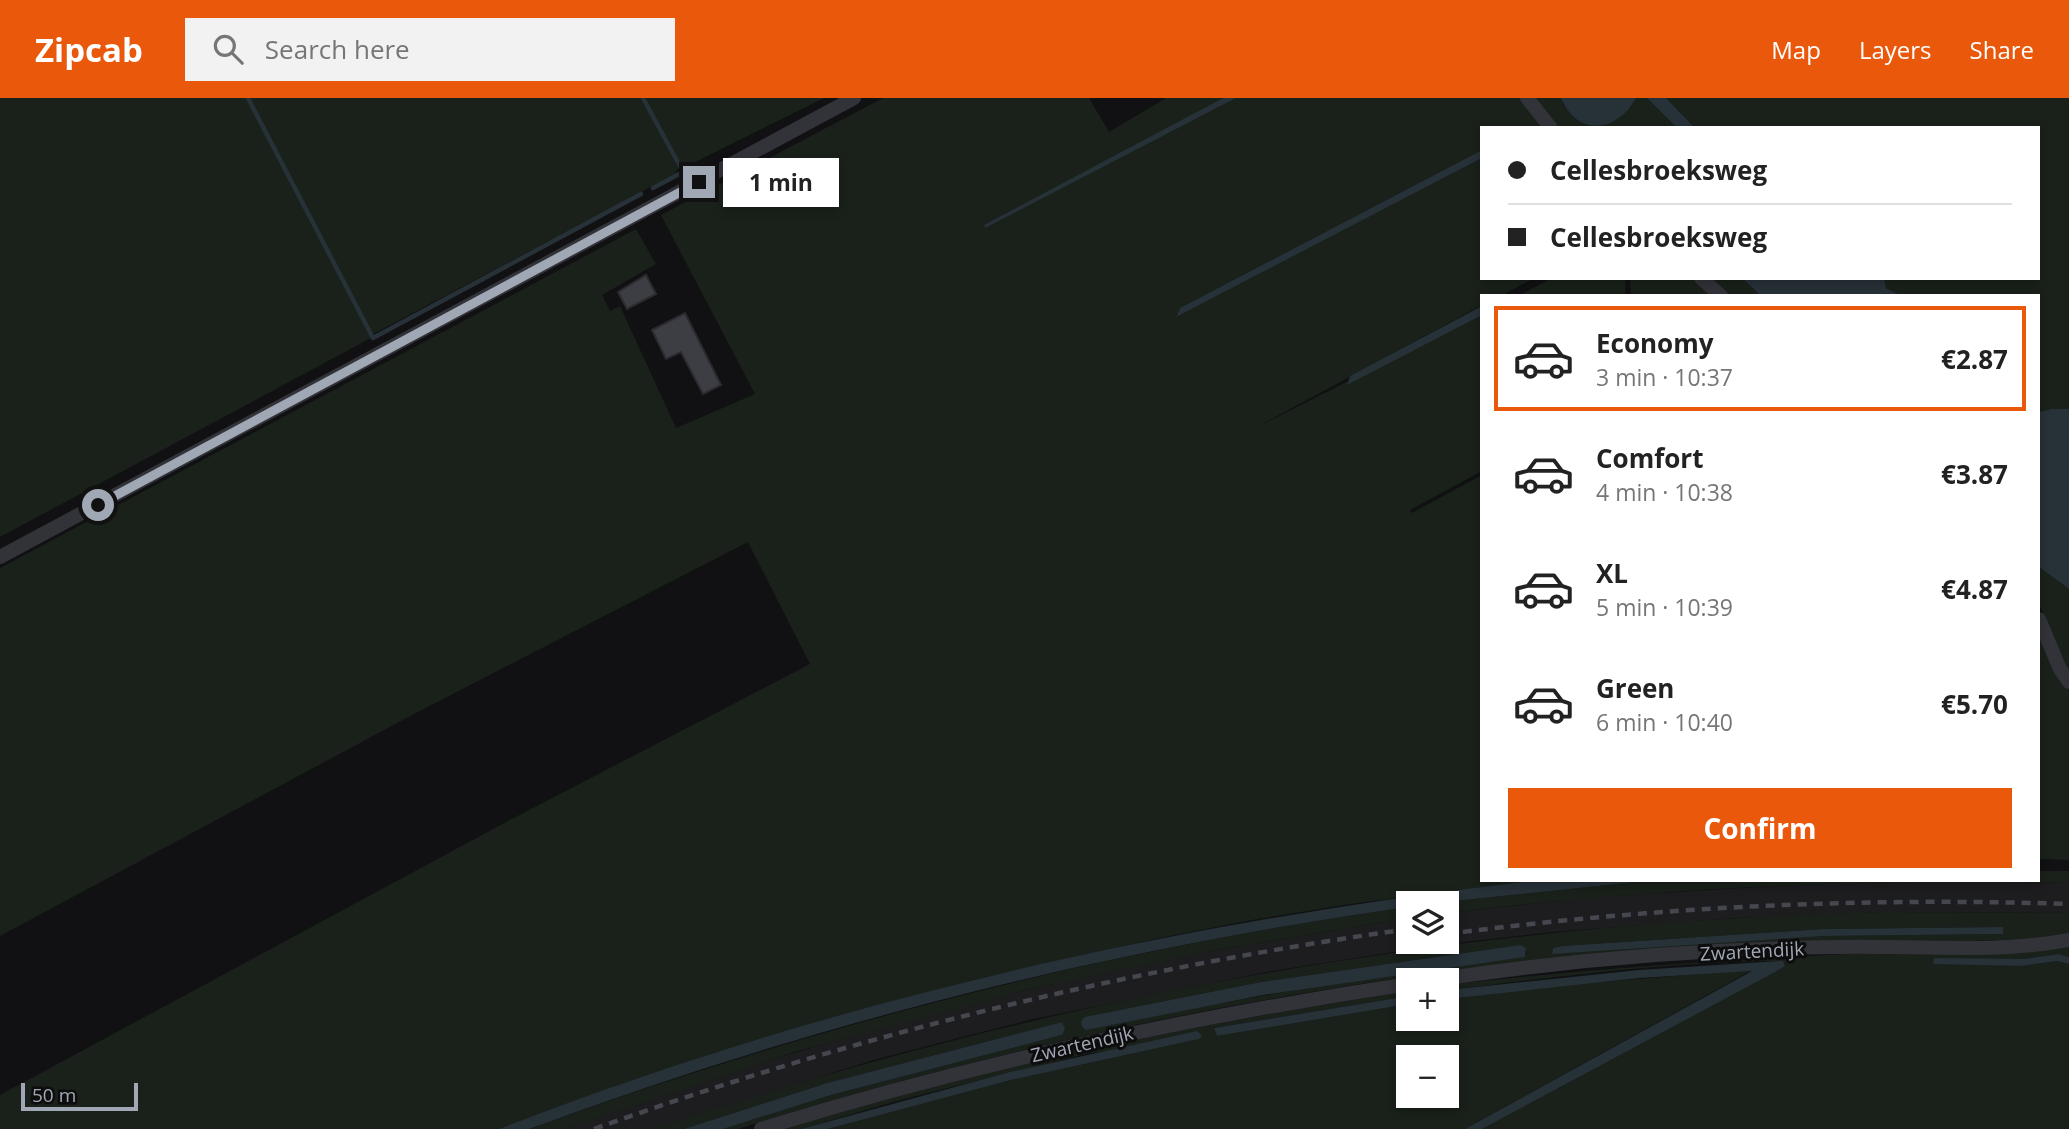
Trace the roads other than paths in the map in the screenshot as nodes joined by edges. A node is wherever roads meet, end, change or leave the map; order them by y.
1 (854, 98) edge
2 (1527, 98) edge
3 (1549, 126) edge
4 (1703, 280) edge
5 (1719, 294) edge
6 (0, 557) edge
7 (2040, 621) edge
8 (2069, 682) edge
9 (2069, 940) edge
10 (1459, 977) edge
11 (1396, 986) edge
12 (761, 1129) edge

1 - 6 street
2 - 3 street
4 - 5 street
7 - 8 street
9 - 10 street, Zwartendijk
11 - 12 street, Zwartendijk

